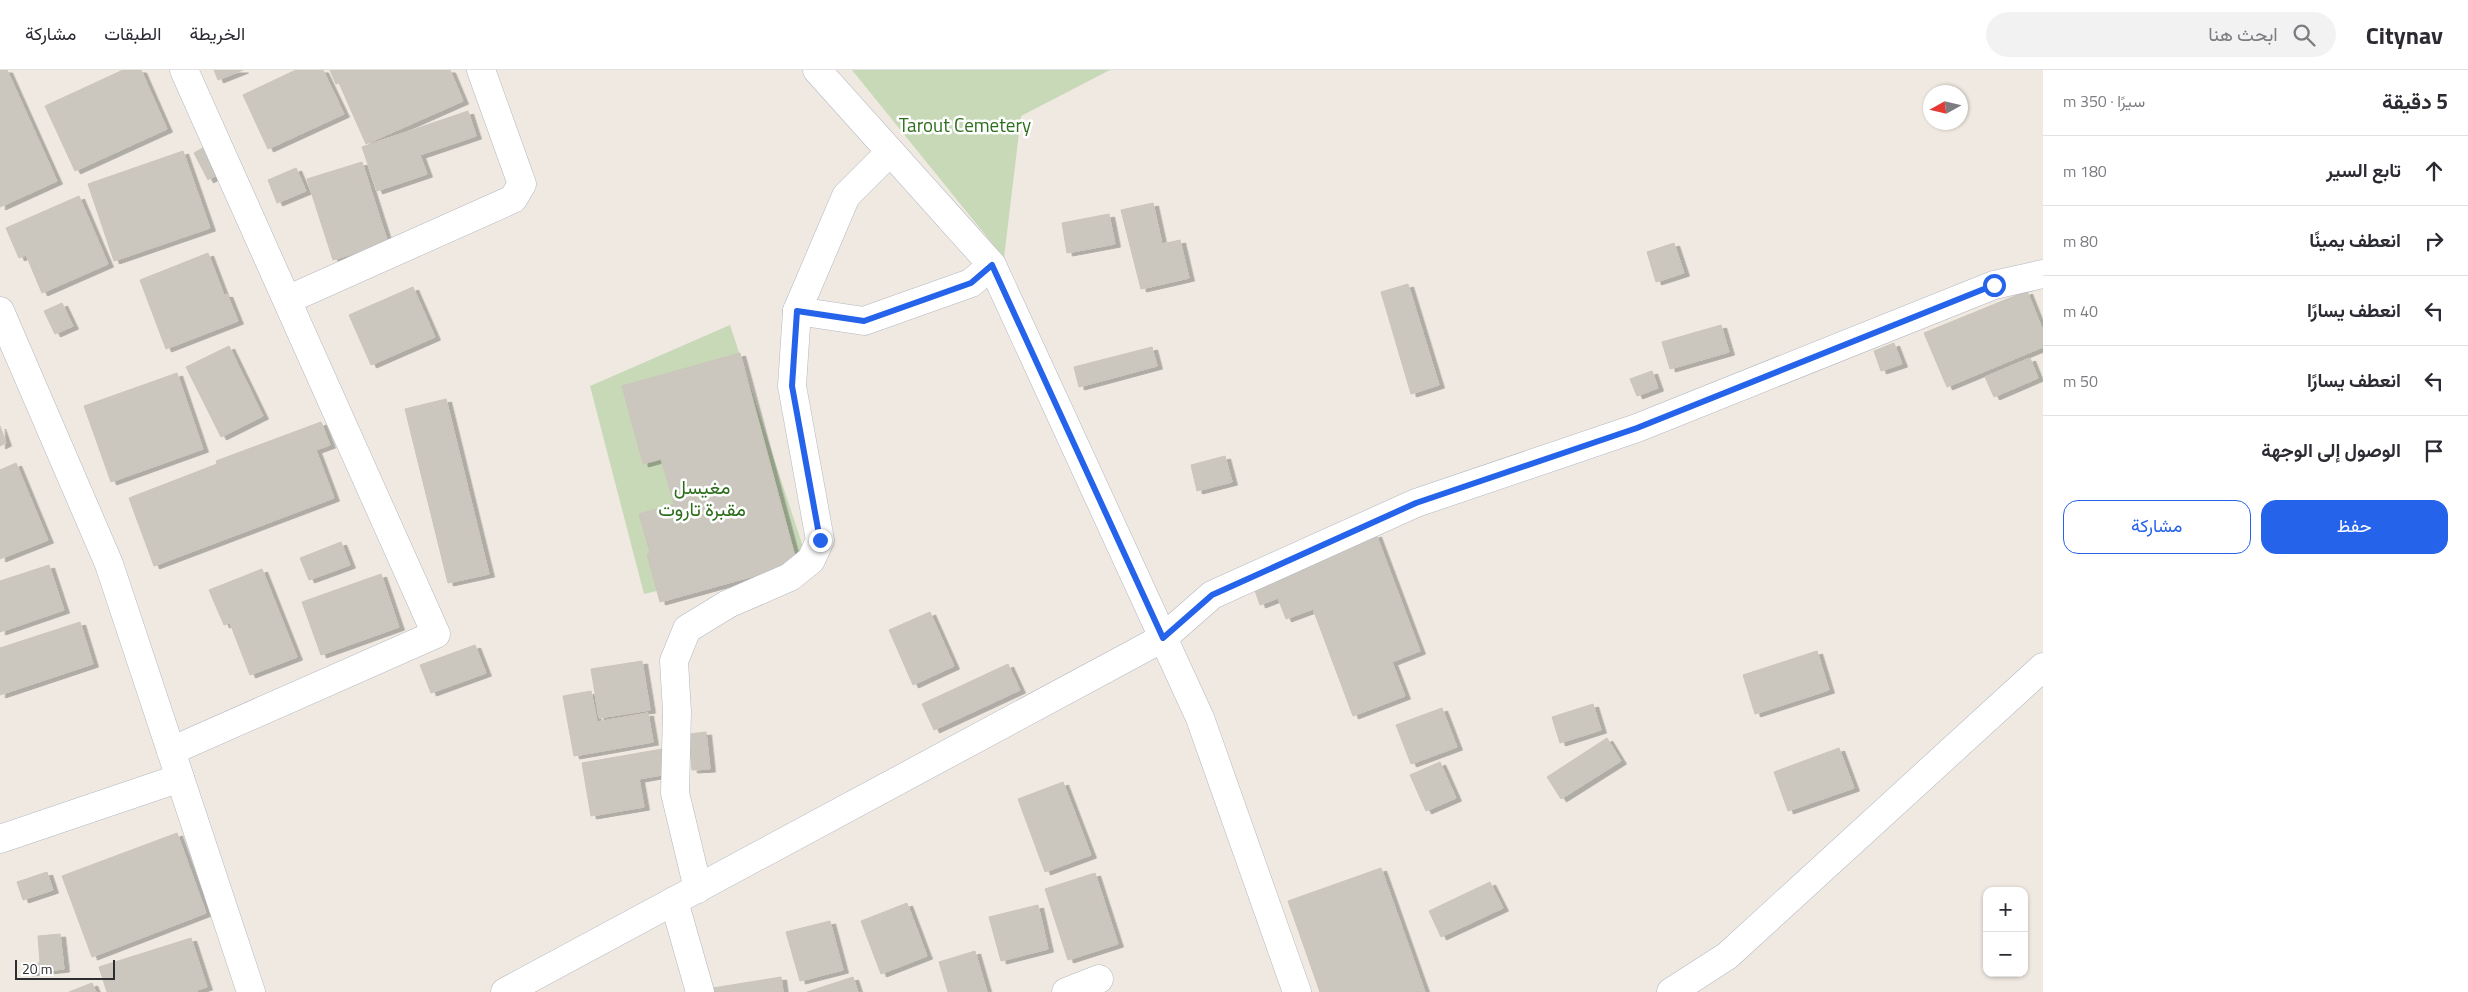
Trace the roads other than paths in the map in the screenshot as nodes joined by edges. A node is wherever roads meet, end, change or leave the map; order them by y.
1 (184, 70) edge
2 (481, 70) edge
3 (817, 70) edge
4 (890, 152) junction
5 (992, 265) junction
6 (2043, 274) edge
7 (287, 300) junction
8 (0, 311) edge
9 (797, 311) junction
10 (1163, 638) junction
11 (2043, 667) edge
12 (171, 751) junction
13 (180, 778) junction
14 (0, 839) edge
15 (686, 895) junction
16 (1099, 979) dead end
17 (251, 992) edge
18 (505, 992) edge
19 (700, 992) edge
20 (1066, 992) edge
21 (1297, 992) edge
22 (1672, 992) edge

1 - 7 street
2 - 7 street
3 - 4 street
4 - 5 street
4 - 9 street
5 - 9 street
5 - 10 street
6 - 10 street
7 - 12 street
8 - 12 street
9 - 15 street
10 - 15 street
10 - 21 street
11 - 22 street
12 - 13 street
13 - 14 street
13 - 17 street
15 - 18 street
15 - 19 street
16 - 20 street

